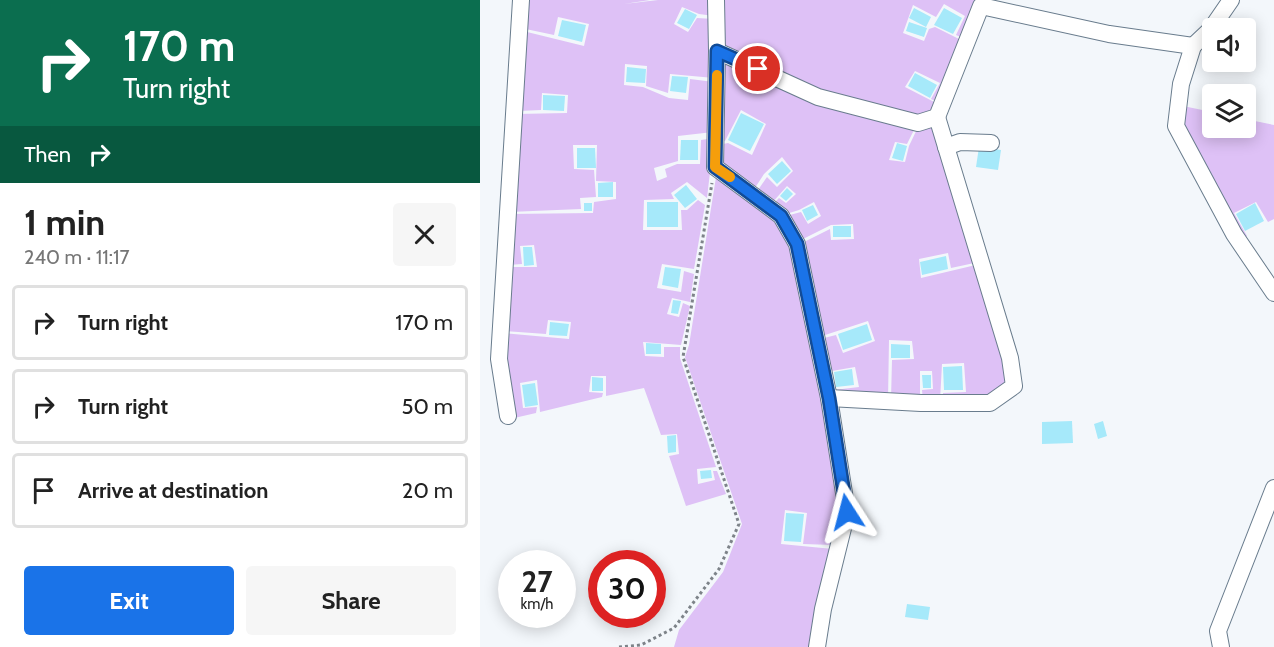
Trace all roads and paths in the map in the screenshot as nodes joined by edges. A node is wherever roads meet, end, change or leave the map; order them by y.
1 (521, 0) edge
2 (716, 0) edge
3 (1231, 0) edge
4 (982, 3) edge
5 (1193, 46) junction
6 (717, 51) junction
7 (937, 117) junction
8 (991, 143) dead end
9 (946, 147) junction
10 (715, 167) junction
11 (1274, 293) edge
12 (829, 398) junction
13 (508, 416) dead end
14 (1274, 488) edge
15 (619, 647) edge
16 (817, 647) edge
17 (1221, 647) edge

1 - 13 street
2 - 6 street
3 - 5 street
4 - 5 street
4 - 7 street
5 - 11 street
6 - 7 street
6 - 10 street
7 - 9 street
8 - 9 street
9 - 12 street
10 - 12 street
10 - 15 path
12 - 16 street
14 - 17 street

